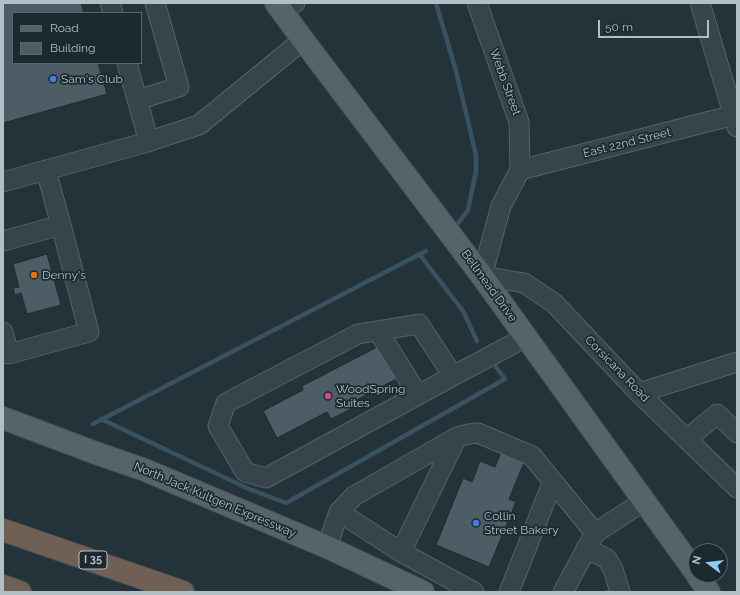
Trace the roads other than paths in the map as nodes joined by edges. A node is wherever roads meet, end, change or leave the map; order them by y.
1 (155, 3) edge
2 (477, 3) edge
3 (700, 3) edge
4 (284, 5) edge
5 (302, 40) junction
6 (127, 64) edge
7 (137, 100) junction
8 (735, 121) edge
9 (149, 142) junction
10 (46, 170) junction
11 (520, 170) junction
12 (3, 182) edge
13 (61, 225) junction
14 (3, 241) edge
15 (482, 276) junction
16 (378, 330) junction
17 (3, 332) edge
18 (526, 337) junction
19 (737, 362) edge
20 (453, 376) junction
21 (639, 393) junction
22 (418, 396) junction
23 (4, 417) edge
24 (737, 433) edge
25 (457, 437) junction
26 (687, 440) junction
27 (553, 481) junction
28 (737, 488) edge
29 (644, 501) junction
30 (339, 512) junction
31 (3, 530) edge
32 (590, 540) junction
33 (327, 547) junction
34 (401, 552) junction
35 (688, 562) edge
36 (703, 583) edge
37 (3, 586) edge
38 (20, 592) edge
39 (183, 592) edge
40 (423, 592) edge
41 (474, 592) edge
42 (509, 592) edge
43 (563, 592) edge
44 (620, 592) edge
45 (709, 592) edge

1 - 7 street
2 - 11 street, Webb Street
3 - 8 street
4 - 5 main road, Bellmead Drive
5 - 9 street
5 - 15 main road, Bellmead Drive
6 - 7 street
7 - 9 street
8 - 11 street, East 22nd Street
9 - 10 street
10 - 12 street
10 - 13 street
11 - 15 street, Webb Street
13 - 14 street
13 - 17 street
15 - 18 main road, Bellmead Drive
15 - 21 street, Corsicana Road
16 - 20 street
16 - 22 street
16 - 22 street
18 - 20 street
18 - 29 main road, Bellmead Drive
19 - 21 street
20 - 22 street
21 - 26 street, Corsicana Road
23 - 33 main road, North Jack Kultgen Expressway
24 - 26 street
25 - 27 street
25 - 30 street
25 - 34 street
26 - 28 street, Corsicana Road
27 - 32 street
27 - 42 street
29 - 32 street
29 - 35 main road, Bellmead Drive
30 - 33 street
30 - 34 street
31 - 39 highway, I 35
32 - 43 street
32 - 44 street
33 - 40 main road, North Jack Kultgen Expressway
34 - 41 street
36 - 45 main road, Bellmead Drive
37 - 38 highway

